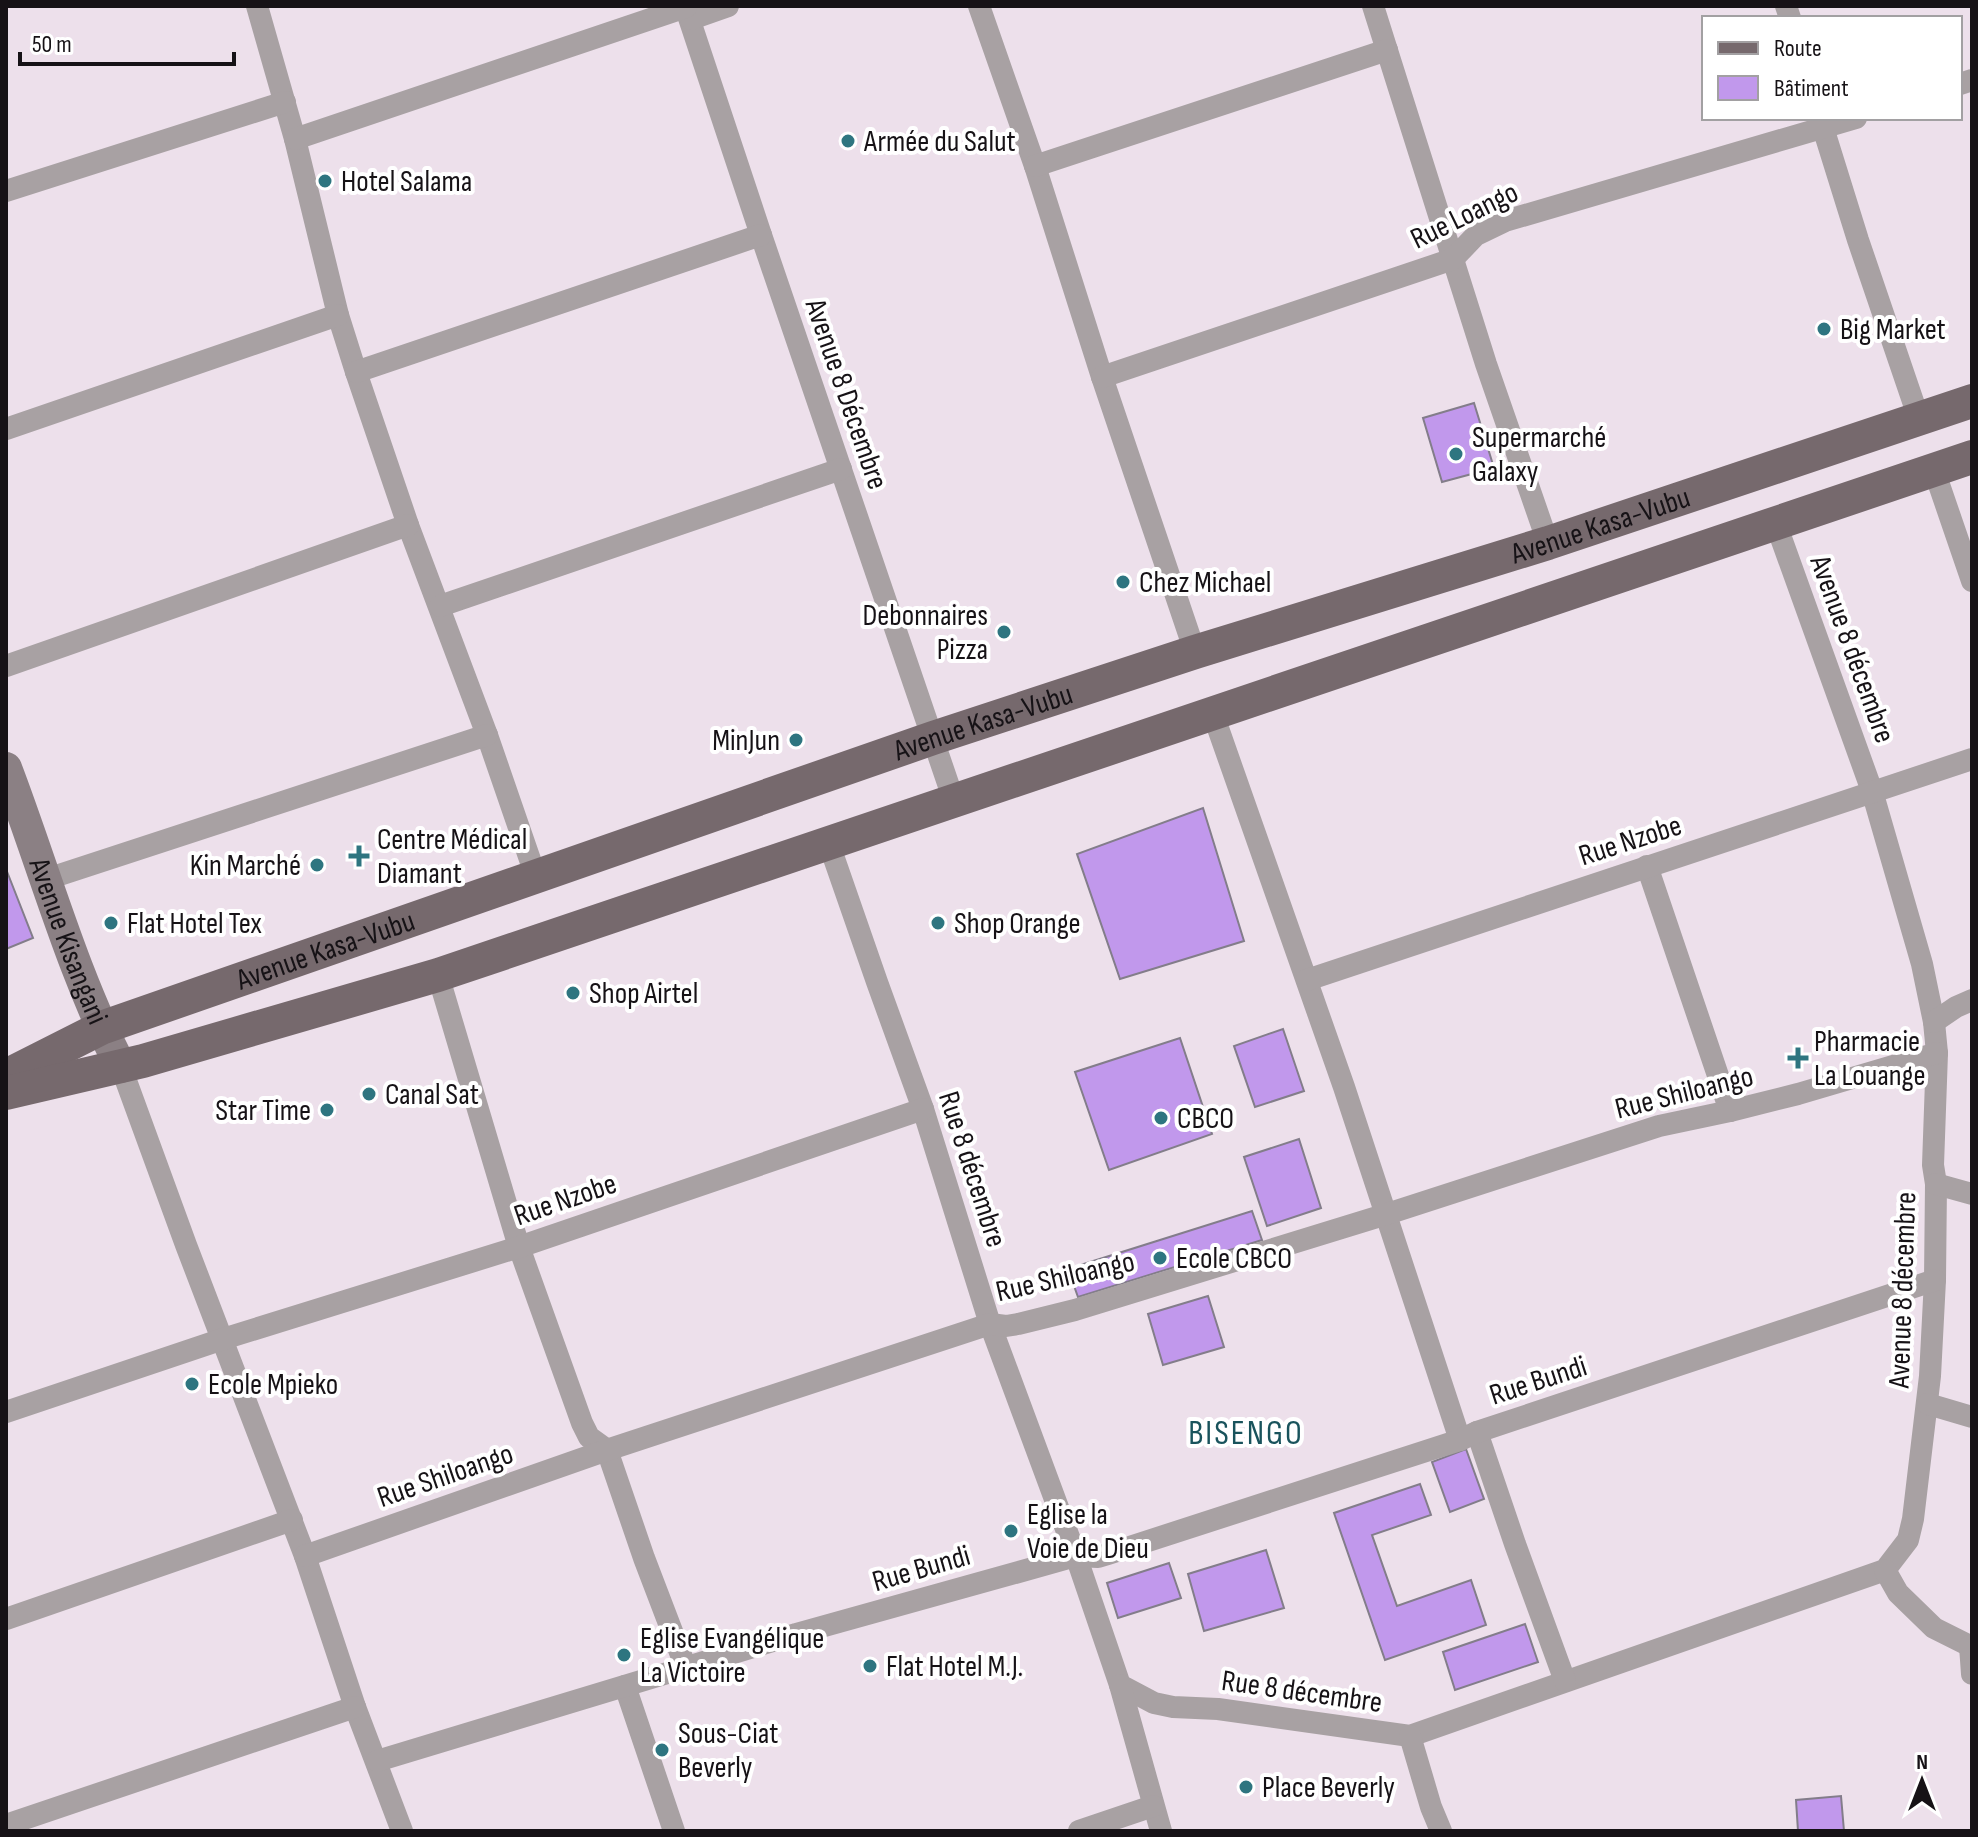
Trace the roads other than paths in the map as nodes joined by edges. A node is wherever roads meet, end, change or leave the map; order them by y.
1 (257, 6) edge
2 (728, 6) edge
3 (979, 6) edge
4 (1373, 6) edge
5 (687, 11) edge
6 (1387, 50) junction
7 (285, 102) junction
8 (1842, 120) edge
9 (1821, 123) edge
10 (295, 139) junction
11 (1035, 166) junction
12 (6, 191) edge
13 (761, 235) junction
14 (1453, 259) junction
15 (338, 315) junction
16 (356, 372) junction
17 (1102, 377) junction
18 (1972, 401) edge
19 (1919, 419) junction
20 (6, 429) edge
21 (1972, 457) edge
22 (841, 469) junction
23 (1934, 470) junction
24 (1776, 524) junction
25 (408, 525) junction
26 (1548, 543) junction
27 (1972, 581) edge
28 (440, 606) junction
29 (1195, 652) junction
30 (6, 666) edge
31 (1213, 714) junction
32 (487, 735) junction
33 (933, 738) junction
34 (1972, 759) edge
35 (6, 768) edge
36 (1872, 791) junction
37 (954, 801) junction
38 (829, 844) junction
39 (1647, 866) junction
40 (536, 877) junction
41 (44, 880) junction
42 (438, 975) junction
43 (1307, 980) junction
44 (1972, 1000) edge
45 (1934, 1022) junction
46 (101, 1028) junction
47 (1937, 1053) junction
48 (121, 1067) junction
49 (6, 1076) edge
50 (6, 1093) edge
51 (923, 1109) junction
52 (1730, 1111) junction
53 (1936, 1184) junction
54 (1972, 1194) edge
55 (1387, 1214) junction
56 (519, 1247) junction
57 (1935, 1280) junction
58 (990, 1324) junction
59 (223, 1339) junction
60 (1928, 1404) junction
61 (6, 1412) edge
62 (1972, 1417) edge
63 (1468, 1436) junction
64 (607, 1450) junction
65 (292, 1520) junction
66 (305, 1556) junction
67 (1076, 1556) junction
68 (1885, 1570) junction
69 (6, 1619) edge
70 (1971, 1647) edge
71 (686, 1668) junction
72 (1972, 1674) edge
73 (1565, 1681) junction
74 (1120, 1685) junction
75 (625, 1686) junction
76 (355, 1707) junction
77 (1410, 1736) junction
78 (377, 1761) junction
79 (1153, 1806) junction
80 (6, 1825) edge
81 (402, 1831) edge
82 (674, 1831) edge
83 (1079, 1831) edge
84 (1161, 1831) edge
85 (1441, 1831) edge

1 - 7 street
2 - 5 street
3 - 11 street
4 - 6 street
5 - 10 street
5 - 13 street, Avenue 8 Décembre
6 - 11 street
6 - 14 street
7 - 10 street
7 - 12 street
8 - 9 street, Rue Loango
9 - 14 street, Rue Loango
9 - 19 street
10 - 15 street
11 - 17 street
13 - 16 street
13 - 22 street, Avenue 8 Décembre
14 - 17 street, Rue Loango
14 - 26 street
15 - 16 street
15 - 20 street
16 - 25 street
17 - 29 street
18 - 19 main road, Avenue Kasa-Vubu
19 - 26 main road, Avenue Kasa-Vubu
21 - 23 main road, Avenue Kasa-Vubu
22 - 28 street
22 - 33 street, Avenue 8 Décembre
23 - 24 main road, Avenue Kasa-Vubu
23 - 27 street
24 - 31 main road, Avenue Kasa-Vubu
24 - 36 street, Avenue 8 décembre
25 - 28 street
25 - 30 street
26 - 29 main road, Avenue Kasa-Vubu
28 - 32 street
29 - 33 main road, Avenue Kasa-Vubu
31 - 37 main road, Avenue Kasa-Vubu
31 - 43 street
32 - 40 street
32 - 41 street
33 - 37 street, Avenue 8 Décembre
33 - 40 main road, Avenue Kasa-Vubu
34 - 36 street, Rue Nzobe
35 - 41 street, Avenue Kisangani
36 - 39 street, Rue Nzobe
36 - 45 street, Avenue 8 décembre
37 - 38 main road, Avenue Kasa-Vubu
38 - 42 main road, Avenue Kasa-Vubu
38 - 51 street, Rue 8 décembre
39 - 43 street, Rue Nzobe
39 - 52 street
40 - 46 main road, Avenue Kasa-Vubu
41 - 46 street, Avenue Kisangani
42 - 48 main road, Avenue Kasa-Vubu
42 - 56 street
43 - 55 street
44 - 45 street
45 - 47 street, Avenue 8 décembre
46 - 48 street, Avenue Kisangani
46 - 49 main road, Avenue Kasa-Vubu
47 - 52 street, Rue Shiloango
47 - 53 street, Avenue 8 décembre
48 - 50 main road, Avenue Kasa-Vubu
48 - 59 street
51 - 56 street, Rue Nzobe
51 - 58 street, Rue 8 décembre
52 - 55 street, Rue Shiloango
53 - 54 street
53 - 57 street, Avenue 8 décembre
55 - 58 street, Rue Shiloango
55 - 63 street
56 - 59 street, Rue Nzobe
56 - 64 street
57 - 60 street, Avenue 8 décembre
57 - 63 street, Rue Bundi
58 - 64 street, Rue Shiloango
58 - 67 street, Rue 8 décembre
59 - 61 street, Rue Nzobe
59 - 65 street
60 - 62 street
60 - 68 street, Avenue 8 décembre
63 - 67 street, Rue Bundi
63 - 73 street
64 - 66 street, Rue Shiloango
64 - 71 street
65 - 66 street
65 - 69 street
66 - 76 street
67 - 71 street, Rue Bundi
67 - 74 street, Rue 8 décembre
68 - 70 street
68 - 73 street
70 - 72 street
71 - 75 street, Rue Bundi
73 - 77 street
74 - 77 street, Rue 8 décembre
74 - 79 street
75 - 78 street, Rue Bundi
75 - 82 street
76 - 78 street
76 - 80 street
77 - 85 street
78 - 81 street
79 - 83 street
79 - 84 street

